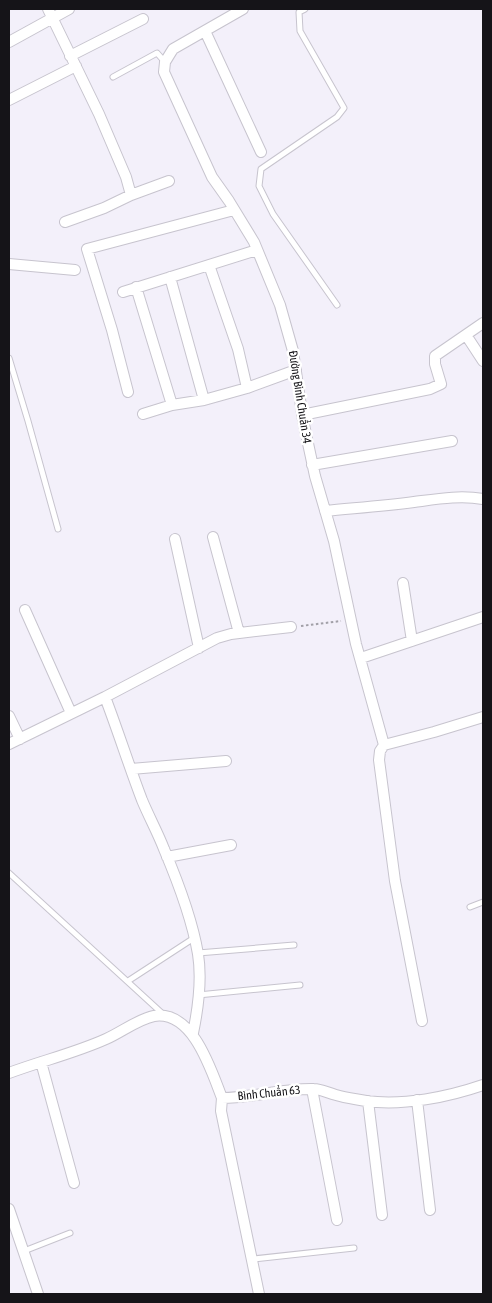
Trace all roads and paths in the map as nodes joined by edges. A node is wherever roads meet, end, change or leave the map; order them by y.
1 (69, 9) edge
2 (243, 9) edge
3 (304, 9) edge
4 (50, 14) edge
5 (143, 19) dead end
6 (204, 31) junction
7 (9, 42) edge
8 (70, 56) junction
9 (165, 62) junction
10 (76, 66) junction
11 (113, 77) dead end
12 (9, 100) edge
13 (260, 152) dead end
14 (169, 181) dead end
15 (132, 195) junction
16 (234, 210) junction
17 (65, 222) dead end
18 (257, 250) junction
19 (9, 264) edge
20 (209, 265) junction
21 (75, 270) dead end
22 (170, 277) junction
23 (136, 287) junction
24 (123, 292) dead end
25 (337, 305) dead end
26 (483, 323) edge
27 (466, 335) junction
28 (9, 358) edge
29 (483, 361) edge
30 (296, 370) junction
31 (247, 388) junction
32 (128, 392) dead end
33 (204, 400) junction
34 (172, 405) junction
35 (143, 414) dead end
36 (302, 415) junction
37 (452, 441) dead end
38 (312, 465) junction
39 (483, 499) edge
40 (325, 511) junction
41 (58, 529) dead end
42 (213, 537) dead end
43 (175, 539) dead end
44 (403, 583) dead end
45 (25, 610) dead end
46 (483, 617) edge
47 (351, 620) junction
48 (291, 627) joint
49 (239, 633) junction
50 (412, 641) junction
51 (199, 648) junction
52 (361, 658) junction
53 (105, 696) junction
54 (71, 713) junction
55 (9, 716) edge
56 (483, 718) edge
57 (20, 739) junction
58 (9, 744) edge
59 (384, 745) junction
60 (226, 761) dead end
61 (131, 769) junction
62 (232, 845) dead end
63 (167, 857) junction
64 (9, 873) edge
65 (483, 902) edge
66 (470, 907) dead end
67 (194, 938) junction
68 (294, 944) dead end
69 (198, 953) junction
70 (128, 981) junction
71 (300, 985) dead end
72 (198, 996) junction
73 (165, 1015) junction
74 (422, 1020) dead end
75 (193, 1034) junction
76 (41, 1062) junction
77 (9, 1073) edge
78 (483, 1085) edge
79 (312, 1089) junction
80 (222, 1098) junction
81 (417, 1100) junction
82 (368, 1101) junction
83 (74, 1183) dead end
84 (9, 1209) edge
85 (430, 1210) dead end
86 (382, 1215) dead end
87 (337, 1220) dead end
88 (70, 1233) dead end
89 (354, 1248) dead end
90 (24, 1251) junction
91 (252, 1259) junction
92 (38, 1294) edge
93 (259, 1294) edge

1 - 4 street
2 - 6 street
3 - 25 lane
4 - 7 street
4 - 8 street
5 - 8 street
6 - 9 street
6 - 13 street
8 - 10 street
9 - 11 lane
9 - 16 street, Đường Bình Chuẩn 34
10 - 12 street
10 - 15 street
14 - 15 street
15 - 17 street
16 - 18 street, Đường Bình Chuẩn 34
16 - 32 street
18 - 20 street
18 - 30 street, Đường Bình Chuẩn 34
19 - 21 street
20 - 22 street
20 - 31 street
22 - 23 street
22 - 33 street
23 - 24 street
23 - 34 street
26 - 27 street
27 - 29 street
27 - 36 street
28 - 41 lane
30 - 31 street
30 - 36 street, Đường Bình Chuẩn 34
31 - 33 street
33 - 34 street
34 - 35 street
36 - 38 street, Đường Bình Chuẩn 34
37 - 38 street
38 - 40 street, Đường Bình Chuẩn 34
39 - 40 street
40 - 47 street, Đường Bình Chuẩn 34
42 - 49 street
43 - 51 street
44 - 50 street
45 - 54 street
46 - 50 street
47 - 48 path
47 - 52 street, Đường Bình Chuẩn 34
48 - 49 street
49 - 51 street
50 - 52 street
51 - 53 street
52 - 59 street, Đường Bình Chuẩn 34
53 - 54 street
53 - 61 street
54 - 57 street
55 - 57 street
56 - 59 street
57 - 58 street
59 - 74 street
60 - 61 street
61 - 63 street
62 - 63 street
63 - 67 street
64 - 70 lane
65 - 66 lane
67 - 69 street
67 - 70 lane
68 - 69 lane
69 - 72 street
70 - 73 lane
71 - 72 lane
72 - 75 street
73 - 75 street
73 - 76 street
75 - 80 street
76 - 77 street
76 - 83 street
78 - 81 street, Bình Chuẩn 63
79 - 80 street, Bình Chuẩn 63
79 - 82 street, Bình Chuẩn 63
79 - 87 street
80 - 91 street, Bình Chuẩn 63
81 - 82 street, Bình Chuẩn 63
81 - 85 street
82 - 86 street
84 - 90 street
88 - 90 lane
89 - 91 lane
90 - 92 street
91 - 93 street, Bình Chuẩn 63

